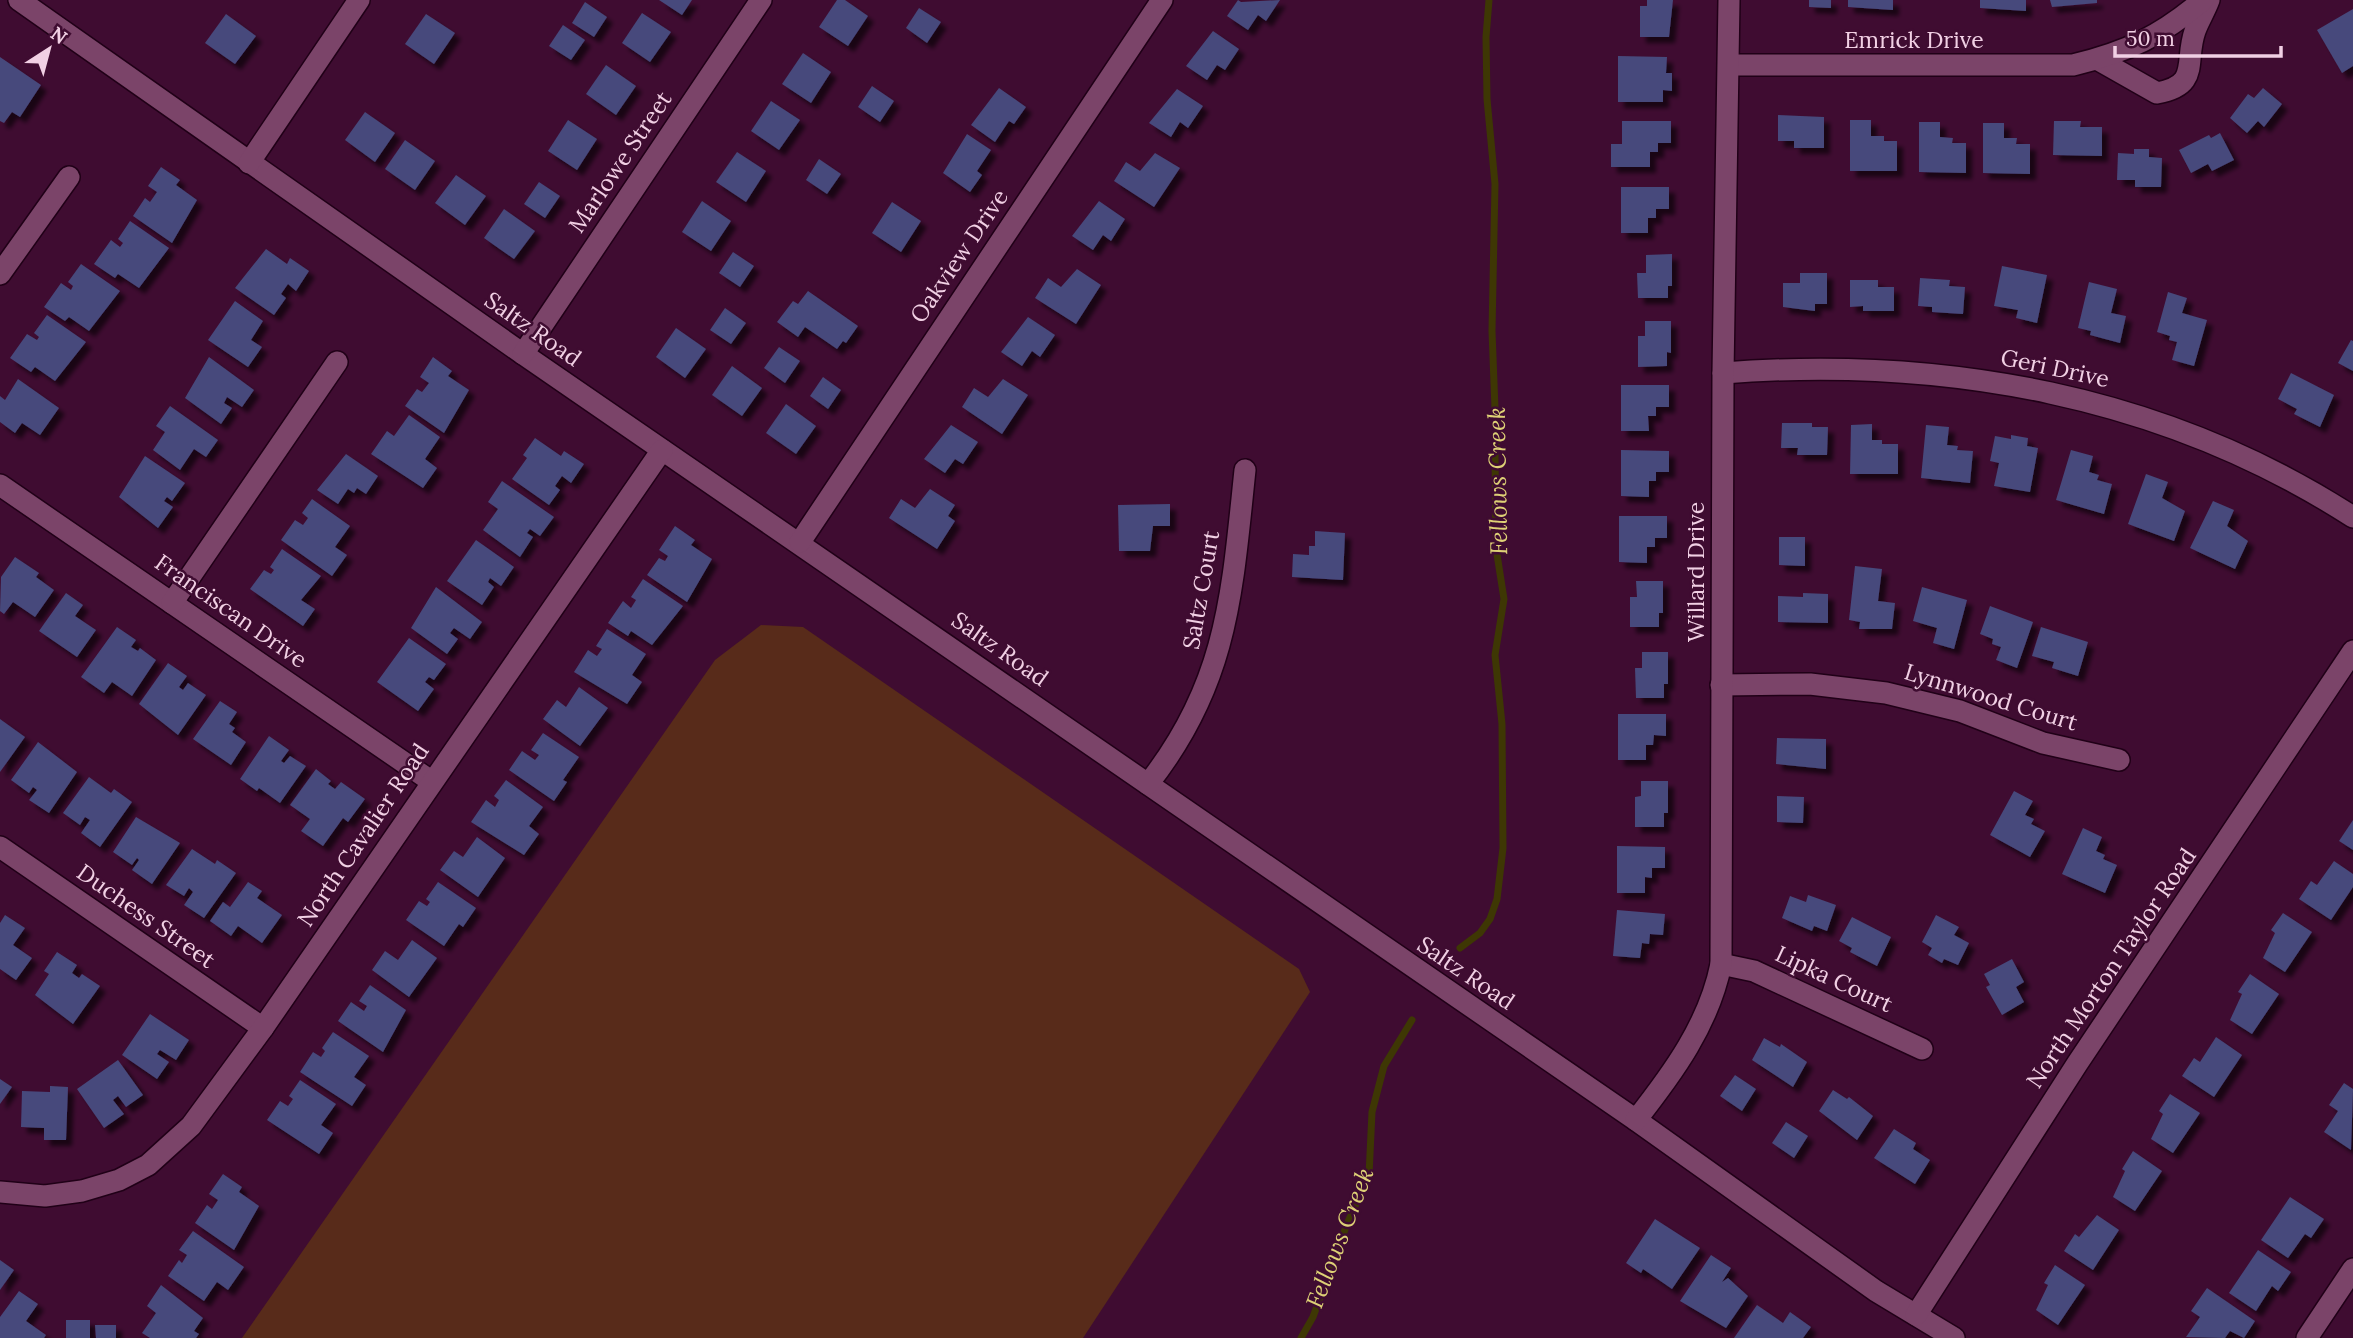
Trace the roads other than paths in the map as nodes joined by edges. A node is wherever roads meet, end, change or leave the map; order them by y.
1 (19, 0) edge
2 (359, 0) edge
3 (761, 0) edge
4 (1162, 0) edge
5 (1729, 0) edge
6 (2206, 0) edge
7 (2097, 59) junction
8 (1730, 65) junction
9 (249, 163) junction
10 (69, 177) dead end
11 (0, 274) edge
12 (523, 354) junction
13 (337, 362) dead end
14 (1723, 373) junction
15 (662, 450) junction
16 (1245, 470) dead end
17 (0, 485) edge
18 (2353, 517) edge
19 (800, 542) junction
20 (172, 603) junction
21 (2353, 651) edge
22 (1721, 685) junction
23 (2119, 760) dead end
24 (431, 781) junction
25 (1148, 785) junction
26 (0, 847) edge
27 (1721, 964) junction
28 (263, 1028) junction
29 (1922, 1049) dead end
30 (1636, 1120) junction
31 (0, 1192) edge
32 (2353, 1269) edge
33 (1916, 1315) junction
34 (1954, 1338) edge
35 (2307, 1338) edge

1 - 9 street, Saltz Road
2 - 9 street
3 - 12 street, Marlowe Street
4 - 19 street, Oakview Drive
5 - 8 street, Willard Drive
6 - 7 street, Emrick Drive
6 - 7 street, Emrick Drive
7 - 8 street, Emrick Drive
8 - 14 street, Willard Drive
9 - 12 street, Saltz Road
10 - 11 street
12 - 15 street, Saltz Road
13 - 20 street
14 - 18 street, Geri Drive
14 - 22 street, Willard Drive
15 - 19 street, Saltz Road
15 - 24 street, North Cavalier Road
16 - 25 street, Saltz Court
17 - 20 street, Franciscan Drive
19 - 25 street, Saltz Road
20 - 24 street, Franciscan Drive
21 - 33 street, North Morton Taylor Road
22 - 23 street, Lynnwood Court
22 - 27 street, Willard Drive
24 - 28 street, North Cavalier Road
25 - 30 street, Saltz Road
26 - 28 street, Duchess Street
27 - 29 street, Lipka Court
27 - 30 street, Willard Drive
28 - 31 street, North Cavalier Road
30 - 33 street, Saltz Road
32 - 35 street
33 - 34 street, Saltz Road

